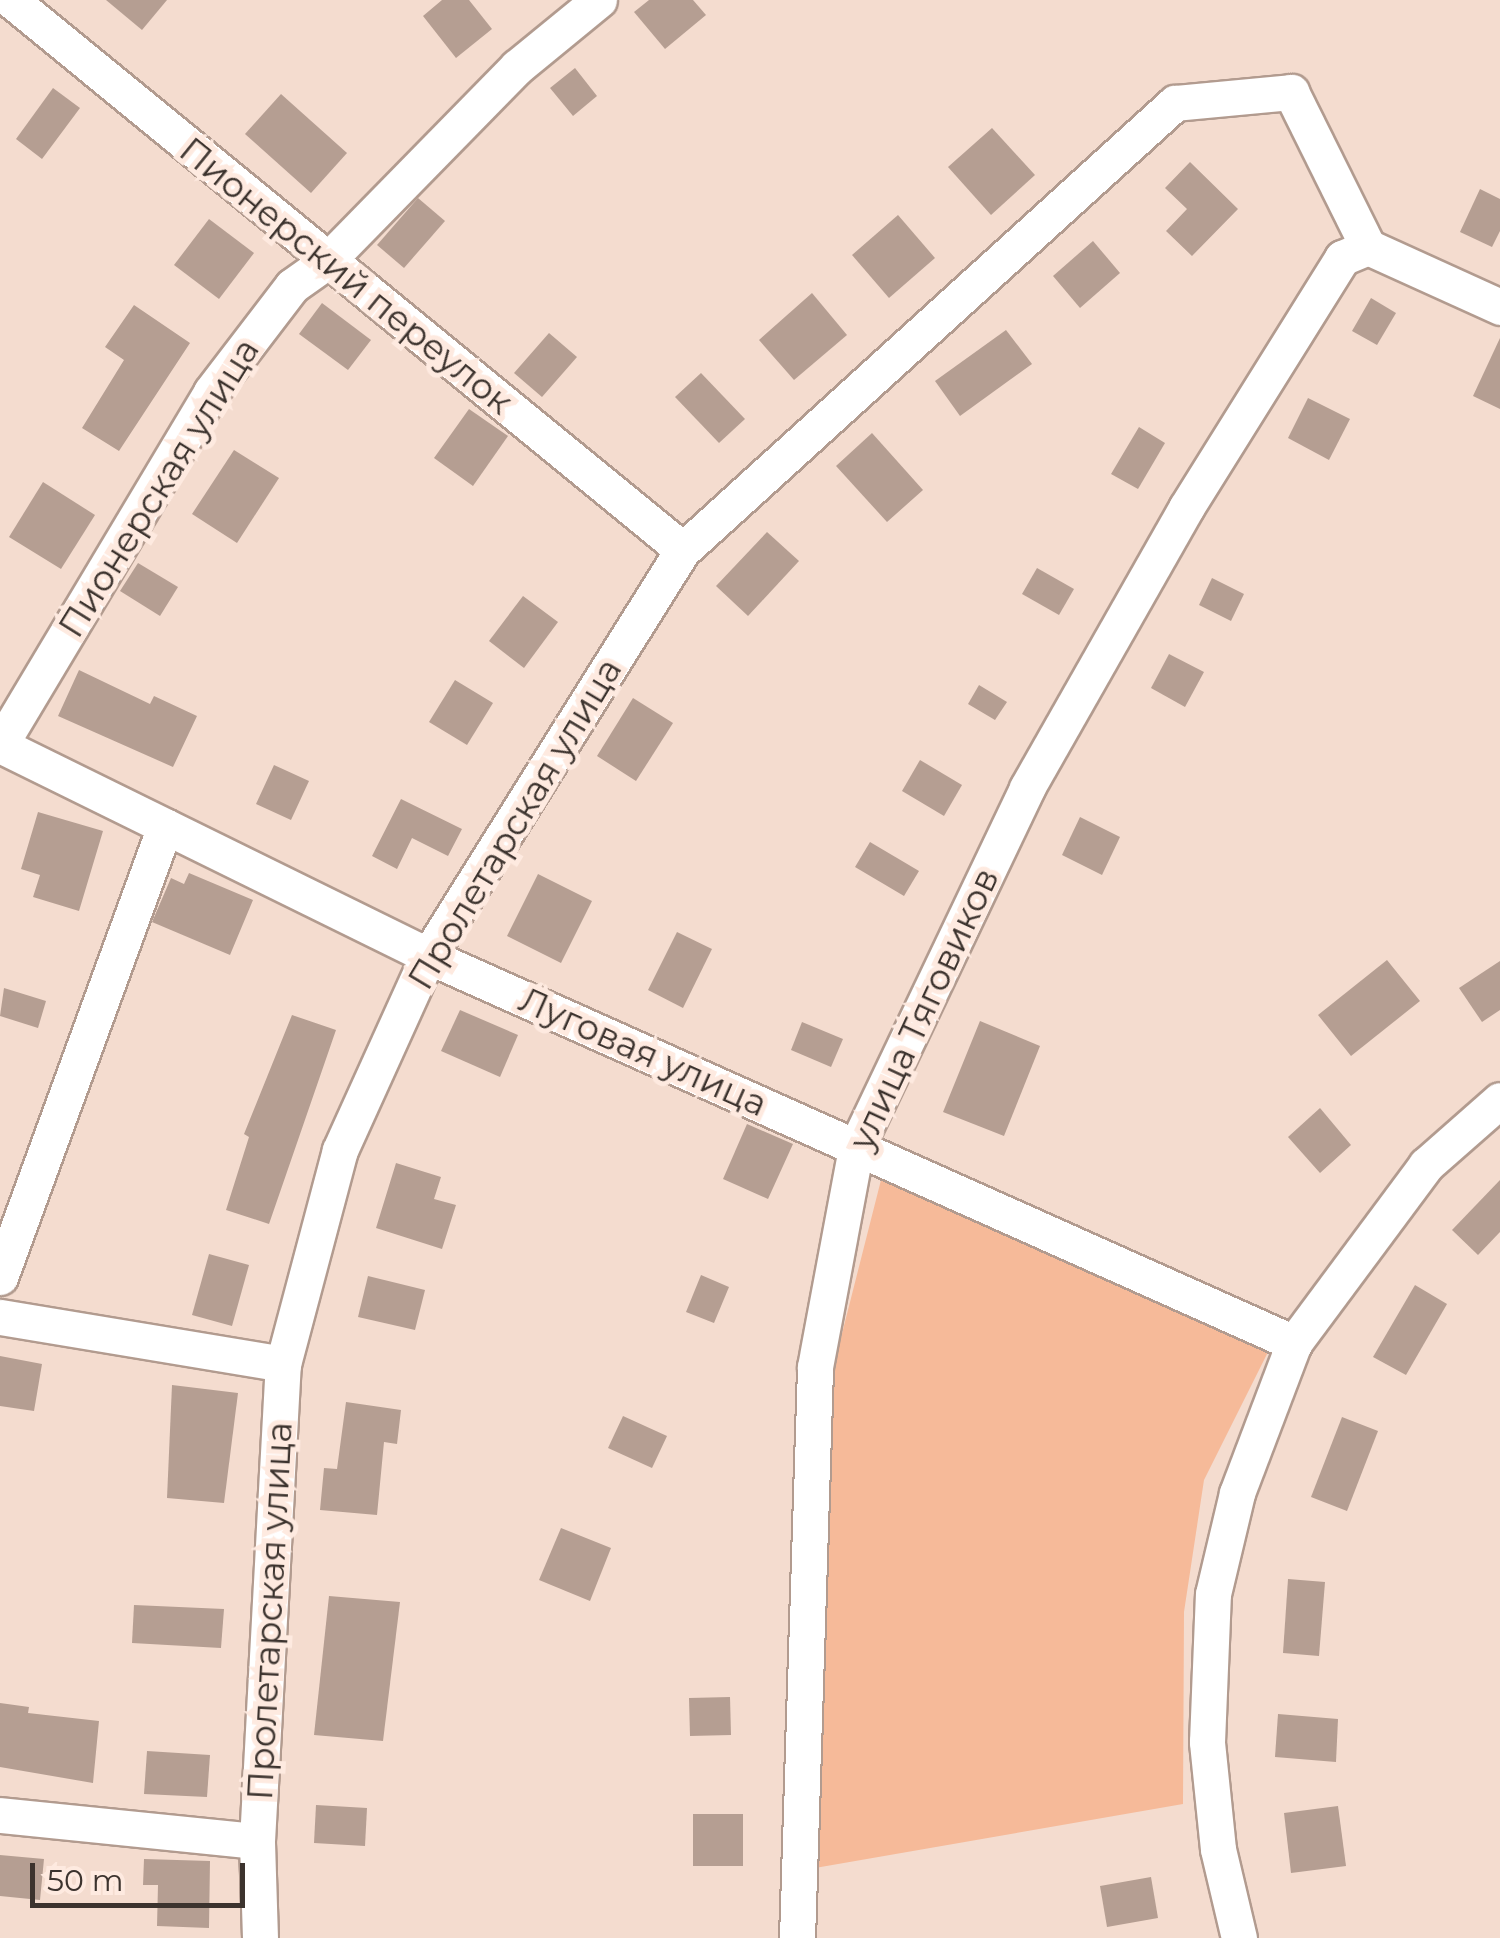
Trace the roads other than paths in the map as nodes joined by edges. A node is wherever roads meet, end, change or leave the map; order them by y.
1 (11, 0) edge
2 (600, 0) edge
3 (1368, 247) junction
4 (326, 262) junction
5 (1500, 307) edge
6 (682, 550) junction
7 (0, 745) edge
8 (165, 826) junction
9 (428, 956) junction
10 (1500, 1100) edge
11 (856, 1146) junction
12 (0, 1277) edge
13 (0, 1317) edge
14 (1294, 1343) junction
15 (283, 1364) junction
16 (0, 1815) edge
17 (257, 1840) junction
18 (260, 1938) edge
19 (797, 1938) edge
20 (1239, 1938) edge

1 - 4 street, Пионерский переулок
2 - 4 street, Пионерская улица
3 - 5 street
3 - 6 street, Пролетарская улица
3 - 11 street, улица Тяговиков
4 - 6 street, Пионерский переулок
4 - 7 street, Пионерская улица
6 - 9 street, Пролетарская улица
7 - 8 street, Луговая улица
8 - 9 street, Луговая улица
8 - 12 street
9 - 11 street, Луговая улица
9 - 15 street, Пролетарская улица
10 - 14 street
11 - 14 street, Луговая улица
11 - 19 street, улица Тяговиков
13 - 15 street
14 - 20 street
15 - 17 street, Пролетарская улица
16 - 17 street
17 - 18 street, Пролетарская улица

